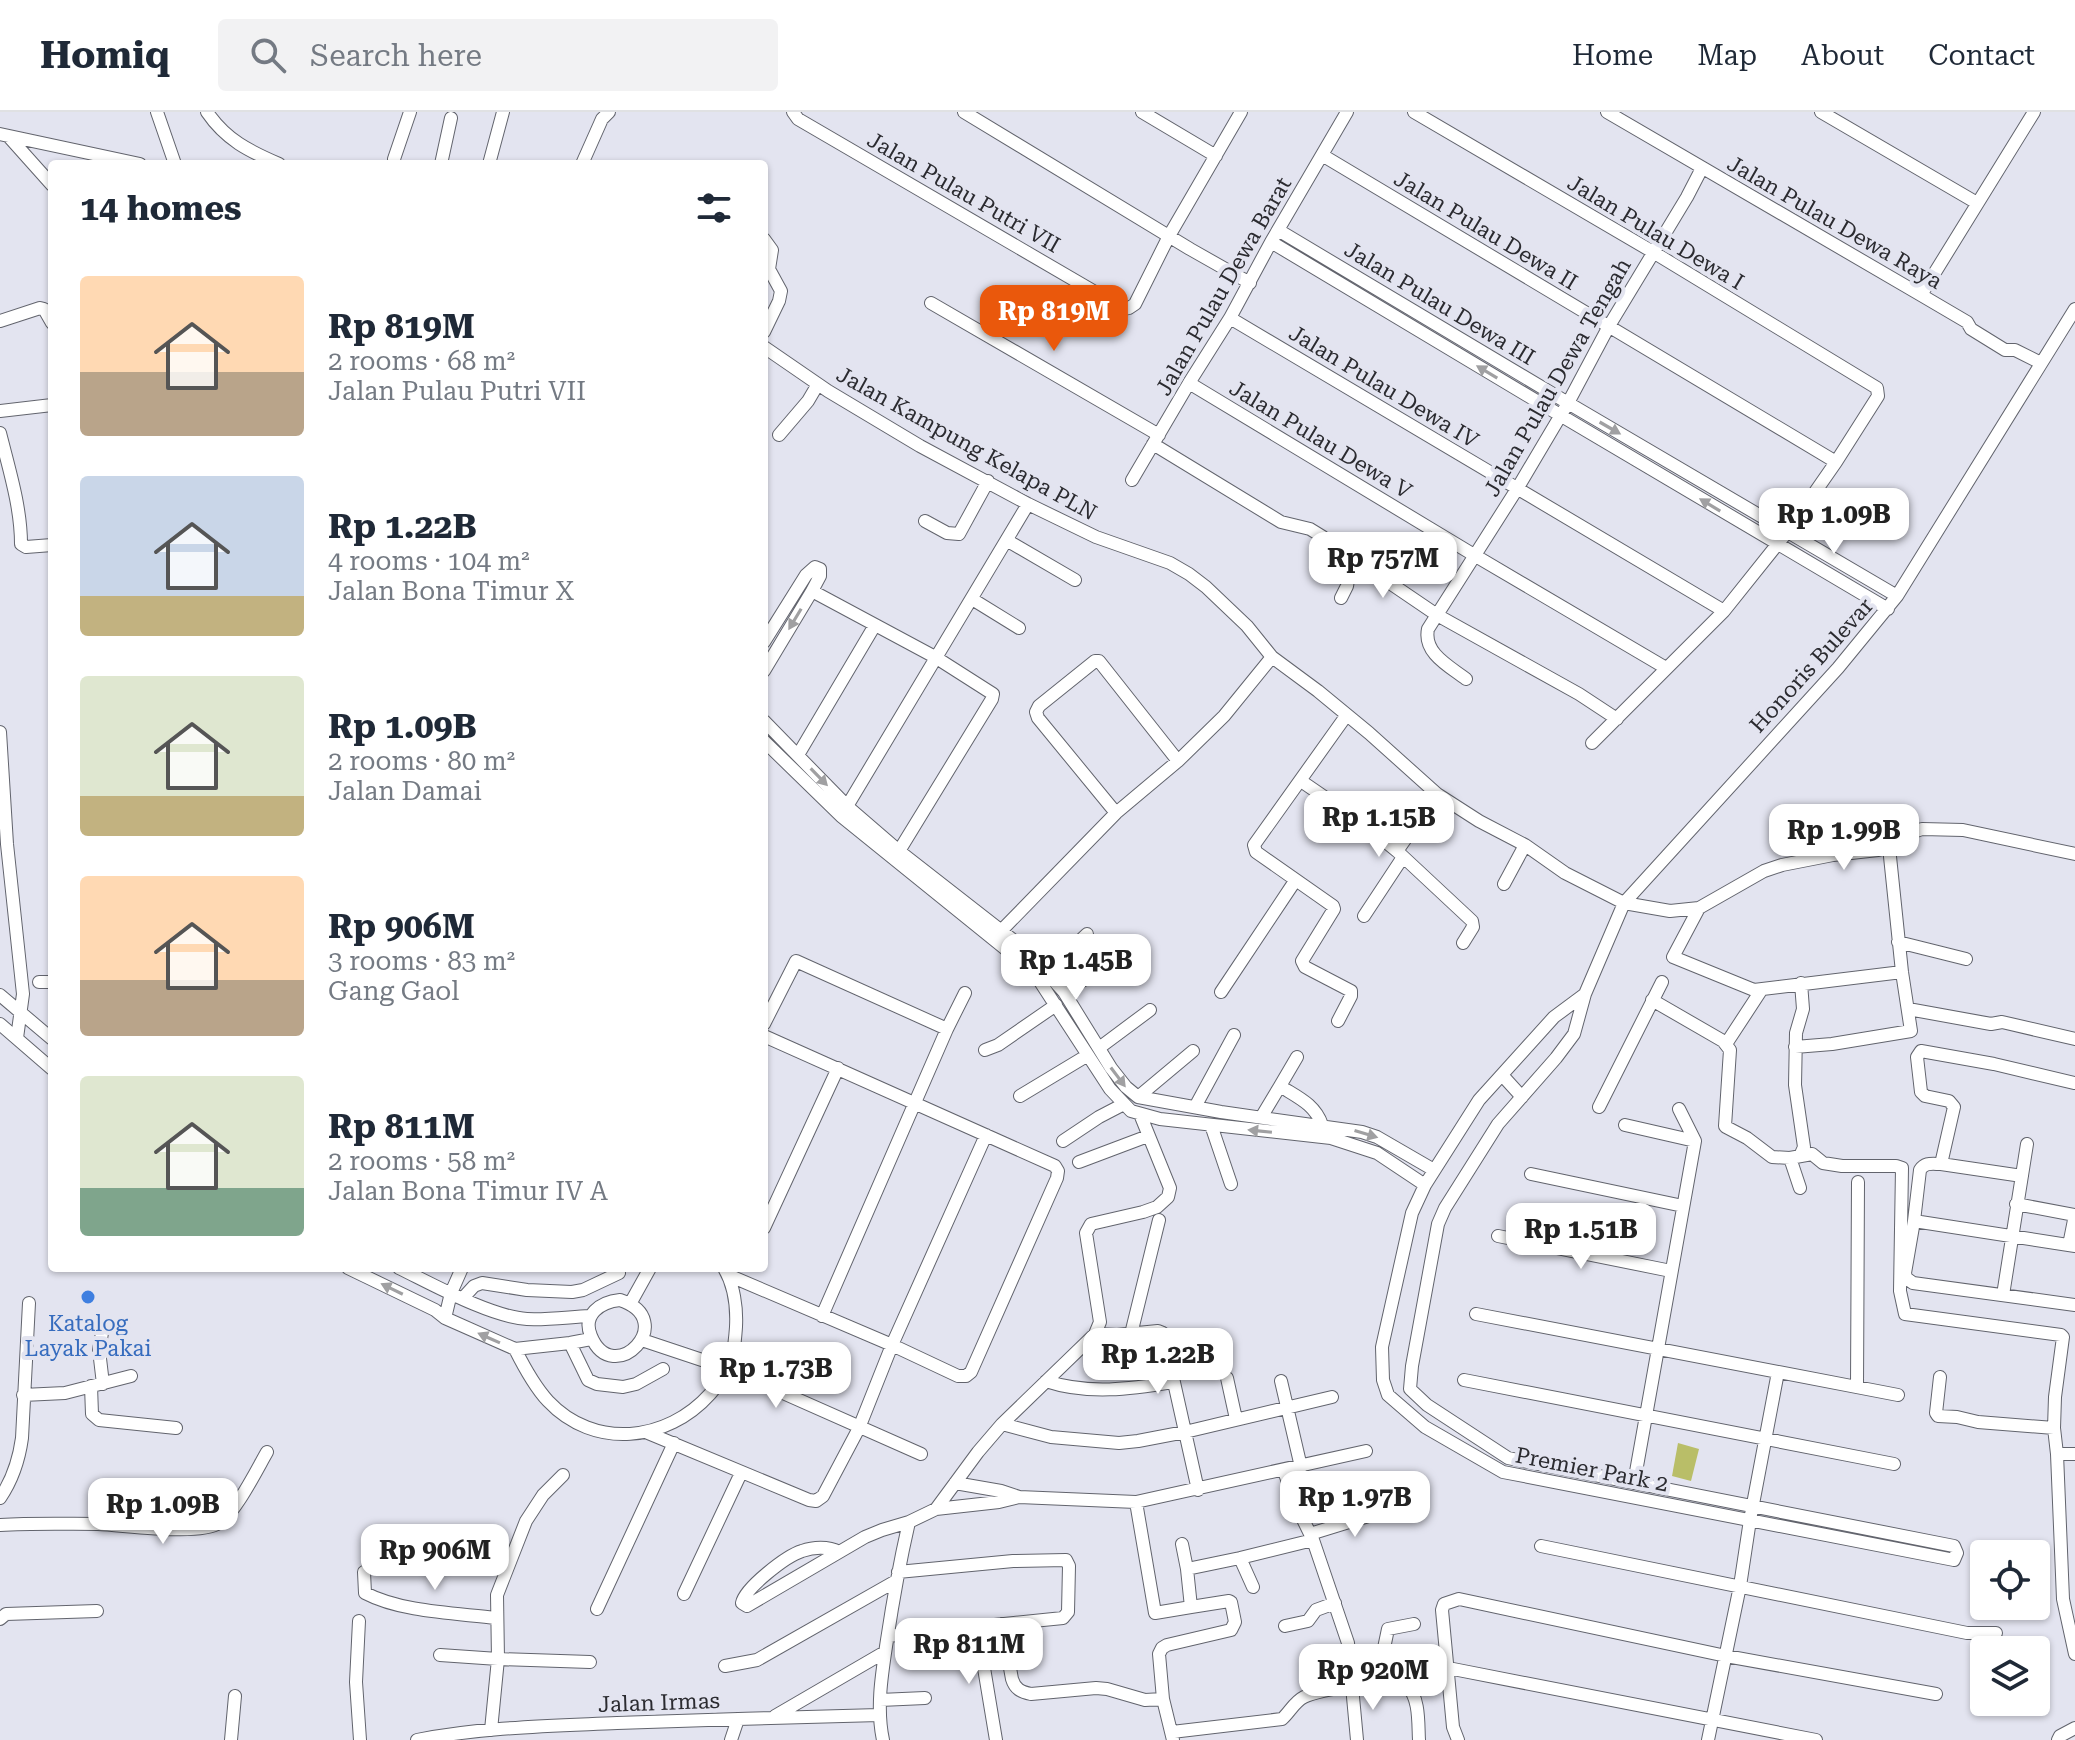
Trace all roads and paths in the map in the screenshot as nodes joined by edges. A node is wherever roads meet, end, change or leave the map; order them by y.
1 (157, 112) edge
2 (207, 112) edge
3 (410, 112) edge
4 (503, 112) edge
5 (609, 112) edge
6 (793, 112) edge
7 (964, 112) edge
8 (1142, 112) edge
9 (1347, 112) edge
10 (1414, 112) edge
11 (1607, 112) edge
12 (1821, 112) edge
13 (2034, 112) edge
14 (1237, 113) edge
15 (451, 118) dead end
16 (5, 136) edge
17 (1322, 155) junction
18 (1216, 156) junction
19 (121, 160) edge
20 (174, 160) edge
21 (271, 160) edge
22 (394, 160) edge
23 (442, 160) edge
24 (490, 160) edge
25 (584, 160) edge
26 (1702, 168) junction
27 (48, 181) edge
28 (1977, 203) junction
29 (1169, 236) junction
30 (1275, 236) junction
31 (768, 244) edge
32 (1653, 252) junction
33 (1250, 283) junction
34 (1921, 295) junction
35 (931, 303) dead end
36 (2075, 309) edge
37 (48, 316) edge
38 (1230, 318) junction
39 (0, 321) edge
40 (768, 324) edge
41 (1609, 326) junction
42 (768, 350) edge
43 (2041, 363) junction
44 (1189, 383) junction
45 (818, 384) junction
46 (1568, 403) junction
47 (48, 405) edge
48 (0, 411) edge
49 (1560, 415) junction
50 (0, 433) edge
51 (779, 435) dead end
52 (1156, 440) junction
53 (1836, 462) junction
54 (1132, 480) dead end
55 (988, 481) junction
56 (1517, 489) junction
57 (1028, 504) junction
58 (925, 521) dead end
59 (1788, 531) junction
60 (1323, 537) dead end
61 (1008, 541) junction
62 (1777, 544) junction
63 (48, 545) edge
64 (1474, 555) junction
65 (1075, 580) dead end
66 (812, 591) junction
67 (1897, 596) junction
68 (1341, 598) dead end
69 (972, 599) junction
70 (1888, 609) junction
71 (1724, 611) junction
72 (1437, 615) junction
73 (875, 625) junction
74 (1019, 628) dead end
75 (768, 636) edge
76 (935, 657) junction
77 (1272, 657) junction
78 (768, 664) edge
79 (1666, 668) junction
80 (1466, 679) dead end
81 (1346, 716) junction
82 (1617, 719) junction
83 (768, 725) edge
84 (0, 732) edge
85 (1592, 743) dead end
86 (768, 745) edge
87 (798, 755) junction
88 (1178, 761) junction
89 (1301, 781) junction
90 (1437, 794) junction
91 (844, 812) junction
92 (1116, 813) junction
93 (1525, 845) junction
94 (1889, 847) junction
95 (899, 851) junction
96 (1400, 854) junction
97 (2075, 854) edge
98 (1295, 881) junction
99 (1504, 884) dead end
100 (1624, 903) junction
101 (1699, 908) junction
102 (1364, 916) dead end
103 (997, 934) junction
104 (1087, 934) dead end
105 (1898, 942) junction
106 (1463, 943) dead end
107 (1122, 956) dead end
108 (1966, 959) dead end
109 (1047, 972) junction
110 (1902, 972) junction
111 (1662, 982) dead end
112 (1801, 983) junction
113 (1762, 989) junction
114 (1064, 992) junction
115 (1221, 992) dead end
116 (965, 993) dead end
117 (1585, 994) junction
118 (0, 995) edge
119 (1652, 1000) junction
120 (1056, 1005) junction
121 (1908, 1009) junction
122 (1150, 1010) dead end
123 (19, 1011) junction
124 (768, 1016) edge
125 (1338, 1021) dead end
126 (0, 1024) edge
127 (1079, 1028) junction
128 (947, 1029) junction
129 (1234, 1035) dead end
130 (48, 1036) edge
131 (17, 1038) junction
132 (768, 1038) edge
133 (2075, 1039) edge
134 (1726, 1044) junction
135 (1795, 1047) junction
136 (985, 1050) dead end
137 (1093, 1051) junction
138 (1193, 1051) dead end
139 (1297, 1057) dead end
140 (48, 1065) edge
141 (838, 1068) junction
142 (1502, 1075) junction
143 (2075, 1082) edge
144 (1280, 1086) junction
145 (1020, 1096) dead end
146 (1138, 1097) junction
147 (1522, 1097) junction
148 (916, 1103) junction
149 (1124, 1104) junction
150 (1195, 1107) junction
151 (1599, 1107) dead end
152 (1679, 1109) dead end
153 (1221, 1112) junction
154 (1140, 1114) junction
155 (1262, 1116) junction
156 (1322, 1125) junction
157 (1625, 1125) dead end
158 (1216, 1126) junction
159 (986, 1135) junction
160 (1148, 1136) junction
161 (1063, 1141) dead end
162 (1695, 1141) junction
163 (2027, 1144) dead end
164 (1795, 1157) junction
165 (1079, 1162) dead end
166 (1941, 1164) junction
167 (1434, 1170) junction
168 (1531, 1174) dead end
169 (2022, 1176) junction
170 (1858, 1182) dead end
171 (1231, 1184) dead end
172 (1425, 1185) junction
173 (1800, 1188) dead end
174 (2016, 1204) junction
175 (1683, 1206) junction
176 (2075, 1215) edge
177 (768, 1219) edge
178 (1159, 1220) dead end
179 (1914, 1221) junction
180 (1498, 1236) dead end
181 (2011, 1237) junction
182 (2072, 1245) edge
183 (1671, 1271) junction
184 (356, 1272) edge
185 (407, 1272) edge
186 (461, 1272) edge
187 (648, 1272) edge
188 (619, 1273) dead end
189 (731, 1275) edge
190 (583, 1290) junction
191 (2003, 1295) junction
192 (457, 1296) junction
193 (29, 1303) dead end
194 (630, 1304) junction
195 (2075, 1305) edge
196 (1476, 1314) dead end
197 (586, 1316) junction
198 (822, 1316) junction
199 (445, 1318) junction
200 (102, 1333) dead end
201 (1095, 1334) junction
202 (1131, 1334) junction
203 (591, 1339) junction
204 (642, 1340) junction
205 (570, 1343) junction
206 (892, 1345) junction
207 (515, 1349) junction
208 (1658, 1349) junction
209 (663, 1369) dead end
210 (729, 1369) junction
211 (1778, 1372) junction
212 (131, 1376) dead end
213 (1940, 1377) dead end
214 (1227, 1378) dead end
215 (1464, 1380) dead end
216 (1046, 1381) junction
217 (1281, 1381) dead end
218 (1173, 1382) junction
219 (97, 1385) junction
220 (1857, 1387) junction
221 (1410, 1389) junction
222 (23, 1395) junction
223 (1388, 1395) junction
224 (1898, 1395) dead end
225 (1332, 1397) dead end
226 (1287, 1408) junction
227 (1645, 1416) junction
228 (1236, 1419) junction
229 (1002, 1424) junction
230 (176, 1428) dead end
231 (859, 1428) junction
232 (2054, 1428) junction
233 (1185, 1432) junction
234 (648, 1433) junction
235 (1765, 1439) junction
236 (674, 1443) junction
237 (1366, 1451) dead end
238 (267, 1452) dead end
239 (921, 1454) dead end
240 (2057, 1454) junction
241 (2075, 1454) edge
242 (1894, 1464) dead end
243 (1301, 1467) junction
244 (1284, 1471) junction
245 (741, 1473) junction
246 (563, 1475) dead end
247 (955, 1483) junction
248 (1634, 1483) junction
249 (1198, 1490) junction
250 (1019, 1497) junction
251 (0, 1498) edge
252 (1136, 1502) junction
253 (936, 1509) junction
254 (1388, 1510) dead end
255 (1751, 1514) junction
256 (909, 1522) junction
257 (0, 1525) edge
258 (1312, 1537) junction
259 (1182, 1544) dead end
260 (1541, 1546) dead end
261 (839, 1552) junction
262 (1240, 1558) junction
263 (1187, 1569) junction
264 (364, 1572) dead end
265 (897, 1576) junction
266 (1740, 1586) junction
267 (1253, 1587) dead end
268 (684, 1594) dead end
269 (2069, 1598) edge
270 (1335, 1603) junction
271 (1191, 1607) junction
272 (597, 1609) dead end
273 (97, 1611) dead end
274 (496, 1618) junction
275 (0, 1619) edge
276 (359, 1621) dead end
277 (1002, 1624) junction
278 (1414, 1624) dead end
279 (977, 1626) junction
280 (1285, 1626) dead end
281 (1996, 1633) dead end
282 (888, 1636) junction
283 (885, 1652) junction
284 (2075, 1654) edge
285 (440, 1655) dead end
286 (1726, 1656) junction
287 (498, 1659) junction
288 (590, 1662) dead end
289 (725, 1666) dead end
290 (1448, 1668) junction
291 (1373, 1684) junction
292 (1353, 1686) junction
293 (1936, 1694) dead end
294 (235, 1696) dead end
295 (925, 1698) dead end
296 (1163, 1699) junction
297 (880, 1700) junction
298 (879, 1715) junction
299 (772, 1718) junction
300 (738, 1719) junction
301 (1713, 1720) junction
302 (598, 1724) junction
303 (2075, 1728) edge
304 (491, 1730) junction
305 (1173, 1736) edge
306 (447, 1737) edge
307 (231, 1740) edge
308 (360, 1740) edge
309 (417, 1740) edge
310 (598, 1740) edge
311 (731, 1740) edge
312 (883, 1740) edge
313 (996, 1740) edge
314 (1357, 1740) edge
315 (1419, 1740) edge
316 (1458, 1740) edge
317 (1708, 1740) edge
318 (1816, 1740) edge
319 (2058, 1740) edge

1 - 20 street
2 - 21 street
3 - 22 street
4 - 24 street
5 - 25 street
6 - 29 street, Jalan Pulau Putri VII
7 - 29 street
8 - 18 street
9 - 17 street, Jalan Pulau Dewa Barat
10 - 32 street, Jalan Pulau Dewa I
11 - 26 street, Jalan Pulau Dewa Raya
12 - 28 street
13 - 28 street
14 - 18 street, Jalan Pulau Putri VII
15 - 23 street
16 - 19 street
16 - 27 street
17 - 30 street, Jalan Pulau Dewa Barat
17 - 41 street, Jalan Pulau Dewa II
18 - 29 street, Jalan Pulau Putri VII
26 - 32 street, Jalan Pulau Dewa Tengah
26 - 34 street, Jalan Pulau Dewa Raya
28 - 34 street
29 - 33 street
30 - 33 street, Jalan Pulau Dewa Barat
30 - 46 street, Jalan Pulau Dewa III
49 -> 30 street, Jalan Pulau Dewa III
31 - 40 street
32 - 41 street, Jalan Pulau Dewa Tengah
32 - 53 street, Jalan Pulau Dewa I
33 - 38 street, Jalan Pulau Dewa Barat
34 - 43 street, Jalan Pulau Dewa Raya
35 - 52 street
36 - 43 street, Honoris Bulevar
37 - 39 street
38 - 44 street, Jalan Pulau Dewa Barat
38 - 56 street, Jalan Pulau Dewa IV
41 - 46 street, Jalan Pulau Dewa Tengah
41 - 53 street, Jalan Pulau Dewa II
42 - 45 street, Jalan Kampung Kelapa PLN
43 - 67 street, Honoris Bulevar
44 - 52 street, Jalan Pulau Dewa Barat
44 - 64 street, Jalan Pulau Dewa V
45 - 51 street
45 - 55 street, Jalan Kampung Kelapa PLN
46 - 49 street, Jalan Pulau Dewa Tengah
46 -> 59 street, Jalan Pulau Dewa III
47 - 48 street
49 - 56 street, Jalan Pulau Dewa Tengah
62 -> 49 street, Jalan Pulau Dewa III
50 - 63 street
52 - 54 street, Jalan Pulau Dewa Barat
52 - 60 street
53 - 59 street
55 - 57 street, Jalan Kampung Kelapa PLN
55 - 58 street
56 - 64 street, Jalan Pulau Dewa Tengah
56 - 71 street, Jalan Pulau Dewa IV
57 - 61 street
57 - 77 street, Jalan Kampung Kelapa PLN
59 - 62 street
59 - 67 street, Jalan Pulau Dewa III
61 - 65 street
61 - 69 street
62 - 70 street, Jalan Pulau Dewa III
62 - 71 street
64 - 72 street, Jalan Pulau Dewa Tengah
64 - 79 street, Jalan Pulau Dewa V
66 - 73 street
66 - 75 street
66 -> 78 street
67 - 70 street, Honoris Bulevar
68 - 72 street
69 - 74 street
69 - 76 street
70 - 100 street, Honoris Bulevar
71 - 79 street
72 - 80 street, Jalan Pulau Dewa Tengah
72 - 82 street
73 - 76 street
73 - 87 street
76 - 91 street
76 - 95 street
77 - 81 street, Jalan Kampung Kelapa PLN
77 - 88 street
79 - 82 street
81 - 89 street
81 - 90 street, Jalan Kampung Kelapa PLN
82 - 85 street
83 - 87 street
84 - 123 street
86 - 91 street
87 -> 91 street
88 - 92 street
88 - 92 street
89 - 96 street
89 - 98 street
90 - 93 street, Jalan Kampung Kelapa PLN
90 - 96 street
91 - 95 street
91 - 103 street
92 - 103 street
93 - 99 street
93 - 100 street, Jalan Kampung Kelapa PLN
94 - 97 street, Jalan Kampung Kelapa PLN
94 - 101 street, Jalan Kampung Kelapa PLN
94 - 105 street
95 - 103 street
96 - 102 street
96 - 106 street
98 - 115 street
98 - 125 street
100 - 101 street, Jalan Kampung Kelapa PLN
100 - 117 street
101 - 113 street
103 - 109 street
103 - 120 street
104 - 109 street
105 - 108 street
105 - 110 street
107 - 114 street
109 - 114 street
110 - 112 street
110 - 121 street
111 - 119 street
112 - 113 street
112 - 135 street
113 - 134 street
114 - 127 street
116 - 128 street
117 - 142 street
117 - 147 street
118 - 123 street
119 - 134 street
119 - 151 street
120 - 127 street
120 - 136 street
121 - 133 street
121 - 135 street
122 - 137 street
123 - 130 street
123 - 131 street
124 - 128 street
126 - 131 street
127 - 137 street
128 - 148 street
129 - 150 street
131 - 140 street
132 - 141 street
134 - 164 street
135 - 164 street
137 - 145 street
137 -> 146 street
137 - 149 street
138 - 146 street
139 - 144 street
141 - 148 street
141 - 177 street
142 - 147 street
142 - 167 street
143 - 166 street
144 - 155 street
144 - 156 street
146 - 150 street
147 - 221 street
148 - 159 street
148 - 198 street
149 - 154 street
149 - 161 street
150 - 153 street
152 - 162 street
153 - 155 street
153 - 158 street
154 - 158 street
154 - 160 street
155 - 156 street
156 -> 167 street
157 - 162 street
158 - 171 street
172 -> 158 street
159 - 206 street
159 - 206 street
160 - 165 street
160 - 201 street
162 - 175 street, Premier Park 2
163 - 169 street
164 - 173 street
164 - 232 street
166 - 169 street
166 - 179 street
167 - 172 street
168 - 175 street
169 - 174 street
170 - 220 street
172 - 223 street
174 - 176 street
174 - 181 street
175 - 183 street, Premier Park 2
176 - 182 street
178 - 202 street
179 - 181 street
179 - 191 street
180 - 183 street
181 - 182 street
181 - 191 street
183 - 208 street, Premier Park 2
199 -> 184 street
185 - 192 street
186 - 192 street
187 - 194 street
188 - 190 street
189 - 198 street
189 - 210 street
190 - 192 street
190 - 197 street
191 - 195 street
192 - 197 street
192 - 199 street
193 - 222 street
194 - 197 street
194 - 204 street
196 - 208 street
197 - 203 street
198 - 206 street
207 -> 199 street
200 - 219 street
201 - 202 street
201 - 216 street
202 - 218 street
203 - 204 street
203 - 205 street
204 - 210 street
205 - 207 street
205 - 209 street
206 - 231 street
207 - 234 street
208 - 211 street
208 - 227 street, Premier Park 2
210 - 231 street
210 - 234 street
211 - 220 street
211 - 235 street
212 - 219 street
213 - 232 street
214 - 228 street
215 - 227 street
216 - 218 street
216 - 229 street
217 - 226 street
218 - 233 street
219 - 222 street
219 - 230 street
220 - 224 street
221 - 223 street
221 - 248 street, Premier Park 2
222 - 251 street
223 - 255 street, Premier Park 2
225 - 226 street
226 - 228 street
226 - 243 street
227 - 235 street
227 - 248 street, Premier Park 2
228 - 233 street
229 - 233 street
229 - 247 street
231 - 239 street
231 - 245 street
232 - 240 street
233 - 249 street
234 - 236 street
235 - 242 street
235 - 255 street
236 - 245 street
236 - 272 street
237 - 243 street
238 - 257 street
240 - 241 street
240 - 269 street
243 - 244 street
244 - 249 street
244 - 258 street
245 - 268 street
246 - 274 street
247 - 250 street
247 - 253 street
248 - 255 street, Premier Park 2
249 - 252 street
250 - 252 street
250 - 253 street
252 - 271 street
253 - 256 street
254 - 258 street
255 - 255 street, Premier Park 2
255 - 266 street
256 - 261 street
256 - 265 street
258 - 262 street
258 - 270 street
259 - 263 street
260 - 266 street
261 - 261 street
262 - 263 street
262 - 267 street
263 - 271 street
264 - 274 street
265 - 277 street
265 - 282 street
265 - 289 street
266 - 281 street
266 - 286 street
269 - 284 street
270 - 280 street
270 - 292 street
271 - 296 street
273 - 275 street
274 - 287 street
276 - 308 street
277 - 279 street
277 - 296 street
278 - 291 street
279 - 282 street
279 - 313 street
282 - 283 street
283 - 297 street
283 - 299 street, Jalan Irmas
285 - 287 street
286 - 290 street
286 - 293 street
286 - 301 street
287 - 288 street
287 - 304 street
290 - 301 street
290 - 316 street
291 - 292 street
291 - 315 street
292 - 305 street
292 - 314 street
294 - 307 street
295 - 297 street
296 - 305 street
297 - 298 street
298 - 299 street
298 - 312 street
299 - 300 street, Jalan Irmas
300 - 302 street, Jalan Irmas
300 - 311 street
301 - 317 street
301 - 318 street
302 - 304 street, Jalan Irmas
302 - 310 street
303 - 319 street
304 - 306 street, Jalan Irmas
306 - 309 street, Jalan Irmas

